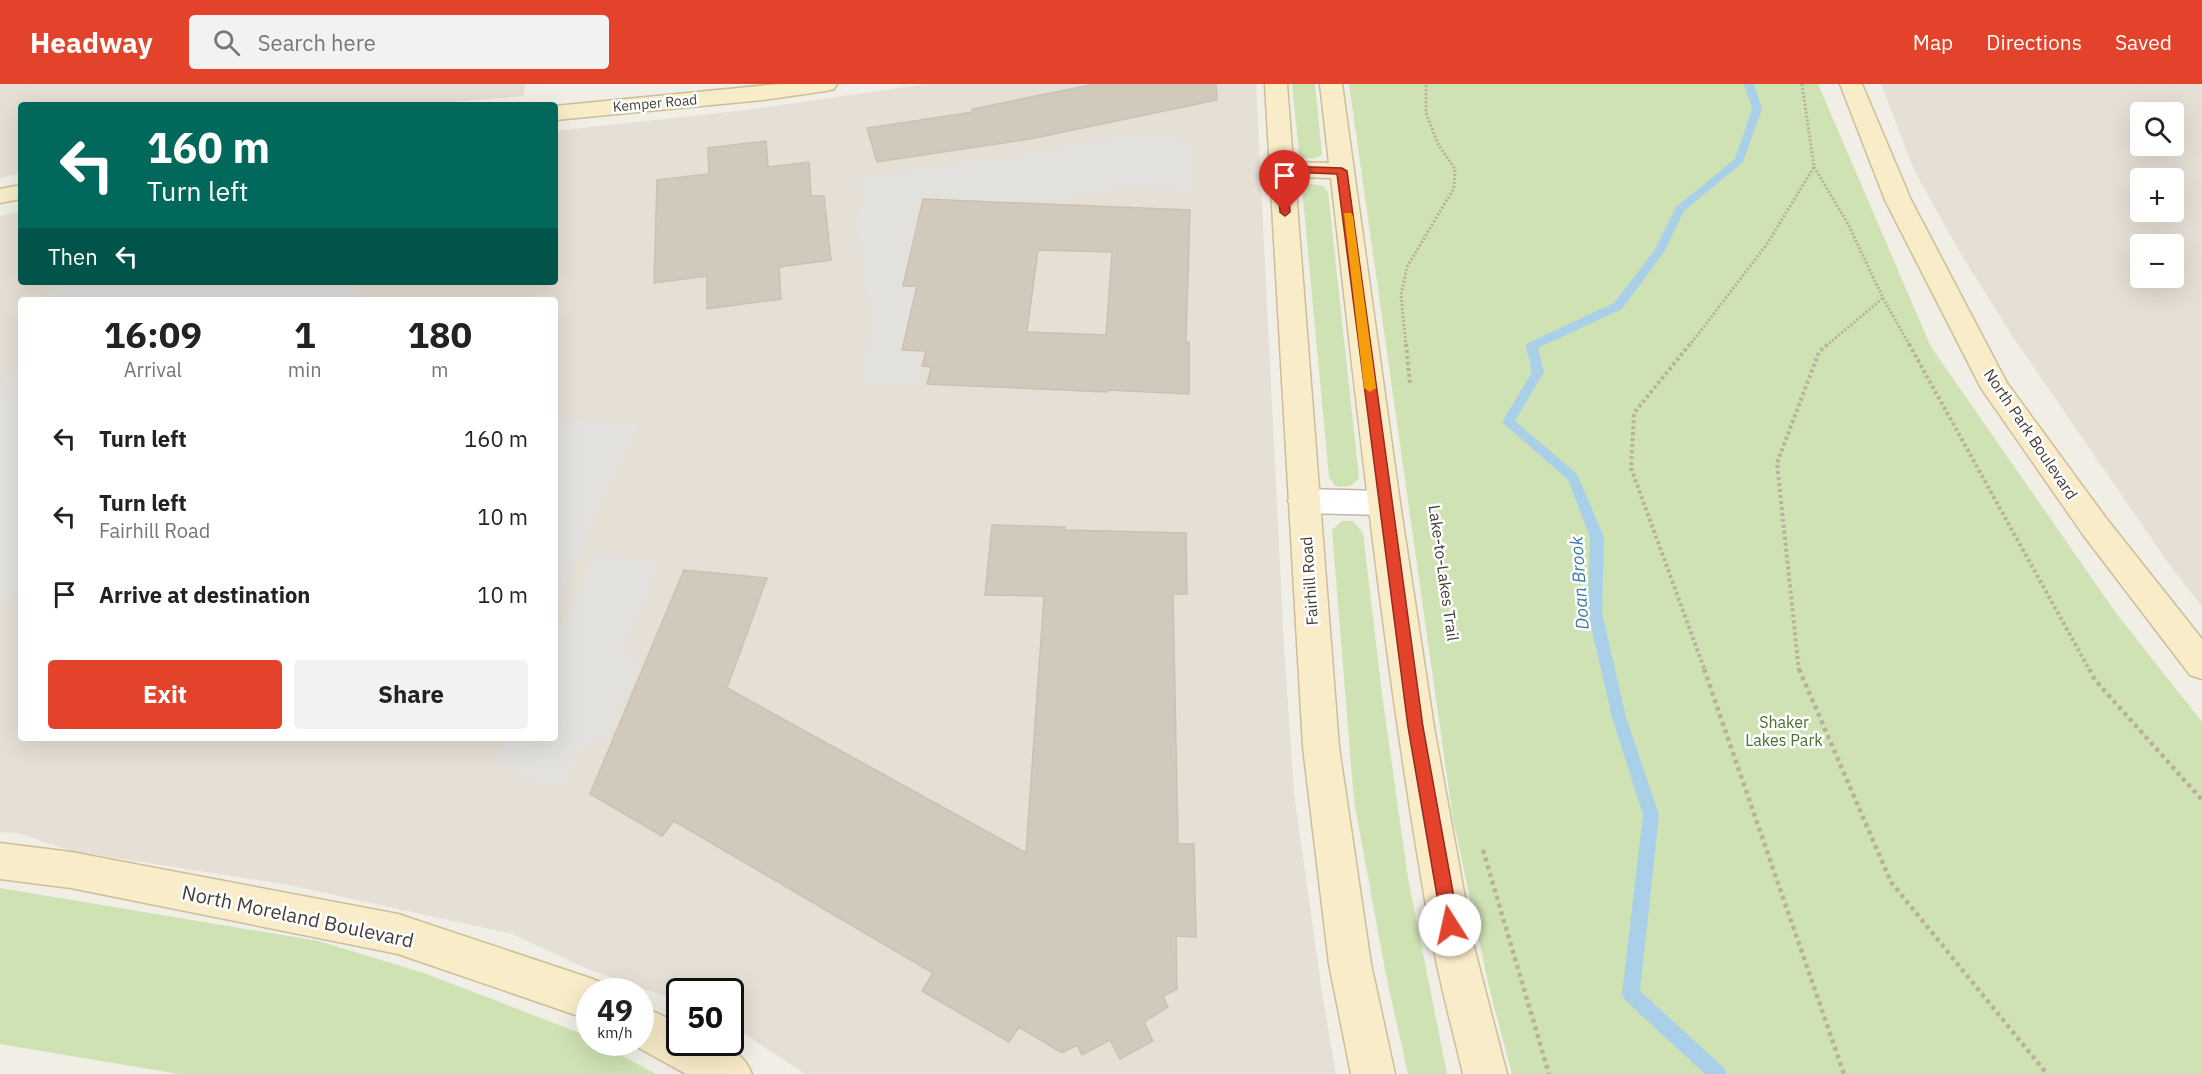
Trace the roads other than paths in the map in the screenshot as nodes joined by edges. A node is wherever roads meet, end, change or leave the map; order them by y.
1 (826, 84) edge
2 (1276, 84) edge
3 (1331, 84) edge
4 (1851, 84) edge
5 (558, 113) edge
6 (1282, 169) junction
7 (1342, 171) junction
8 (18, 193) edge
9 (0, 196) edge
10 (1304, 501) junction
11 (1384, 503) junction
12 (2202, 665) edge
13 (0, 861) edge
14 (576, 994) edge
15 (654, 1033) edge
16 (730, 1074) edge
17 (1372, 1074) edge
18 (1485, 1074) edge

1 - 5 main road, Kemper Road
2 - 6 main road, Fairhill Road
3 - 7 main road
4 - 12 main road, North Park Boulevard
6 - 7 main road
6 - 10 main road, Fairhill Road
7 - 11 main road
8 - 9 main road
10 - 11 street
10 - 17 main road, Fairhill Road
11 - 18 main road
13 - 14 main road, North Moreland Boulevard
15 - 16 main road

